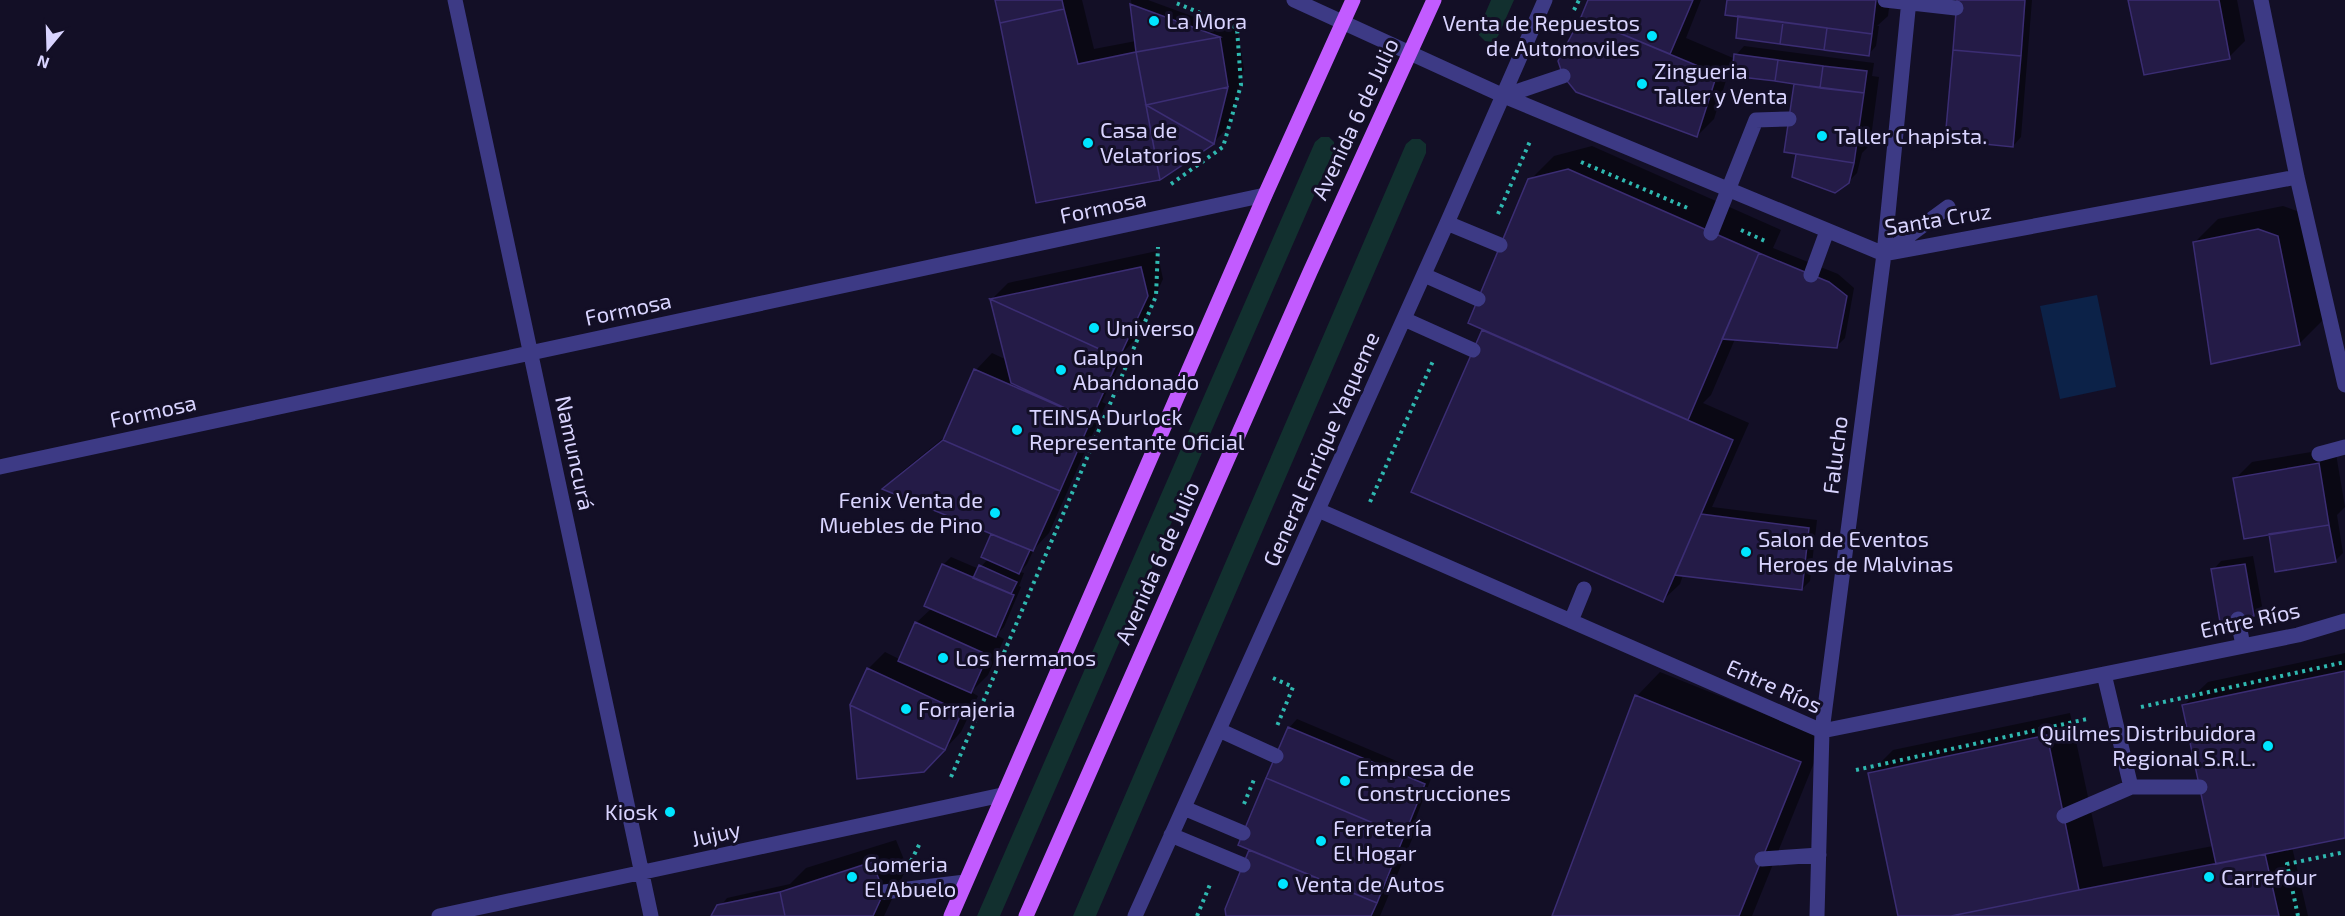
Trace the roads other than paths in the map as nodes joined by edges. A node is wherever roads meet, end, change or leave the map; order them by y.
1 (455, 0) edge
2 (1294, 0) edge
3 (1353, 0) edge
4 (1434, 0) edge
5 (1545, 0) edge
6 (1885, 0) edge
7 (2261, 0) edge
8 (1908, 2) edge
9 (1956, 8) dead end
10 (1342, 22) junction
11 (1410, 53) junction
12 (1563, 76) dead end
13 (1504, 96) junction
14 (1789, 119) dead end
15 (2297, 177) junction
16 (1729, 190) junction
17 (1265, 195) junction
18 (1948, 207) dead end
19 (1448, 223) junction
20 (1714, 226) road end
21 (1827, 231) junction
22 (1500, 245) dead end
23 (1884, 254) junction
24 (1424, 275) junction
25 (1811, 275) dead end
26 (1478, 299) dead end
27 (1404, 319) junction
28 (1473, 350) dead end
29 (531, 353) junction
30 (2345, 385) edge
31 (2345, 447) edge
32 (2319, 454) dead end
33 (0, 467) edge
34 (1318, 510) junction
35 (1584, 589) dead end
36 (2238, 619) dead end
37 (1571, 621) junction
38 (2345, 621) edge
39 (2243, 646) junction
40 (2104, 674) junction
41 (1219, 730) junction
42 (1822, 731) junction
43 (1271, 754) road end
44 (2131, 787) junction
45 (2200, 787) dead end
46 (1002, 795) junction
47 (1184, 808) junction
48 (2064, 816) dead end
49 (1238, 831) road end
50 (1171, 835) junction
51 (1819, 855) junction
52 (1762, 860) dead end
53 (1243, 865) dead end
54 (641, 873) junction
55 (965, 882) junction
56 (884, 892) dead end
57 (439, 916) edge
58 (651, 916) edge
59 (951, 916) edge
60 (1026, 916) edge
61 (1135, 916) edge
62 (1817, 916) edge

1 - 29 street, Namuncurá
2 - 10 street, Santa Cruz
3 - 10 main road
4 - 11 main road, Avenida 6 de Julio
5 - 13 street, General Enrique Yaqueme
6 - 8 street
7 - 15 street
8 - 9 street
8 - 23 street, Falucho
10 - 11 street, Santa Cruz
10 - 17 main road
11 - 13 street, Santa Cruz
11 - 60 main road, Avenida 6 de Julio
12 - 13 street
13 - 16 street, Santa Cruz
13 - 19 street, General Enrique Yaqueme
14 - 16 street
15 - 23 street, Santa Cruz
15 - 30 street
16 - 20 street
16 - 21 street, Santa Cruz
17 - 29 street, Formosa
17 - 46 main road
18 - 23 street
19 - 22 street
19 - 24 street, General Enrique Yaqueme
21 - 23 street, Santa Cruz
21 - 25 street
23 - 42 street, Falucho
24 - 26 street
24 - 27 street, General Enrique Yaqueme
27 - 28 street
27 - 34 street, General Enrique Yaqueme
29 - 33 street, Formosa
29 - 54 street, Namuncurá
31 - 32 street
34 - 37 street, Entre Ríos
34 - 41 street, General Enrique Yaqueme
35 - 37 street
36 - 39 street
37 - 42 street, Entre Ríos
38 - 39 street, Entre Ríos
39 - 40 street, Entre Ríos
40 - 42 street, Entre Ríos
40 - 44 street
41 - 43 street
41 - 47 street, General Enrique Yaqueme
42 - 51 street, Falucho
44 - 45 street
44 - 48 street
46 - 54 street, Jujuy
46 - 55 main road
47 - 49 street
47 - 50 street, General Enrique Yaqueme
50 - 53 street
50 - 61 street, General Enrique Yaqueme
51 - 52 street
51 - 62 street, Falucho
54 - 57 street, Jujuy
54 - 58 street, Namuncurá
55 - 56 street
55 - 59 main road

